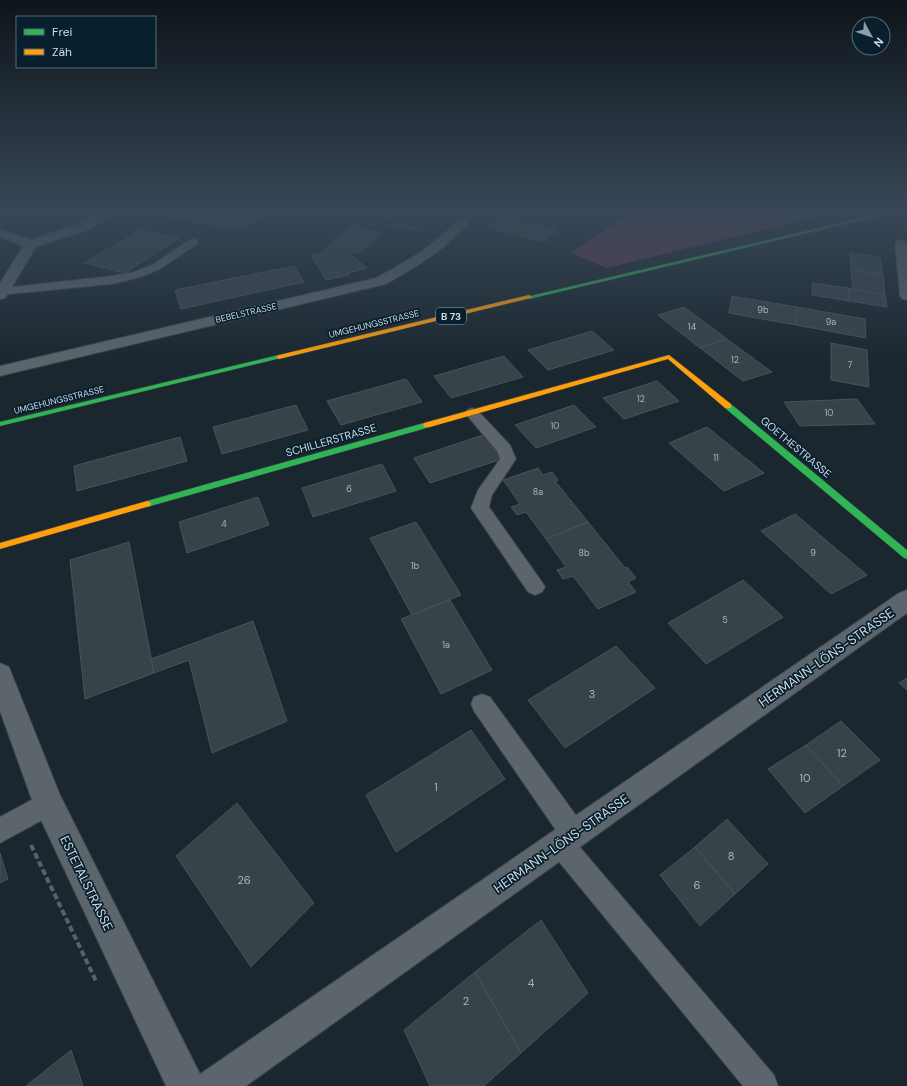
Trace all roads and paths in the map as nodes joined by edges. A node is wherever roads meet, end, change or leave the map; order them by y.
1 (20, 263) edge
2 (164, 263) edge
3 (414, 263) edge
4 (675, 263) edge
5 (904, 263) edge
6 (1, 293) edge
7 (907, 296) edge
8 (669, 357) joint
9 (0, 371) edge
10 (472, 413) junction
11 (0, 424) edge
12 (0, 546) edge
13 (907, 555) edge
14 (535, 586) dead end
15 (907, 600) edge
16 (0, 675) edge
17 (482, 704) dead end
18 (48, 803) junction
19 (0, 831) edge
20 (567, 839) junction
21 (186, 1086) edge
22 (214, 1086) edge
23 (762, 1086) edge

1 - 6 street
2 - 6 lane
3 - 9 street, BEBELSTRASSE
4 - 11 main road, UMGEHUNGSSTRASSE / B 73
5 - 7 street
8 - 10 main road, SCHILLERSTRASSE
8 - 13 main road, GOETHESTRASSE
10 - 12 main road, SCHILLERSTRASSE
10 - 14 lane
15 - 20 street, HERMANN-LÖNS-STRASSE
16 - 18 street, ESTETALSTRASSE
17 - 20 lane
18 - 19 lane
18 - 21 street, ESTETALSTRASSE
20 - 22 street, HERMANN-LÖNS-STRASSE
20 - 23 lane

